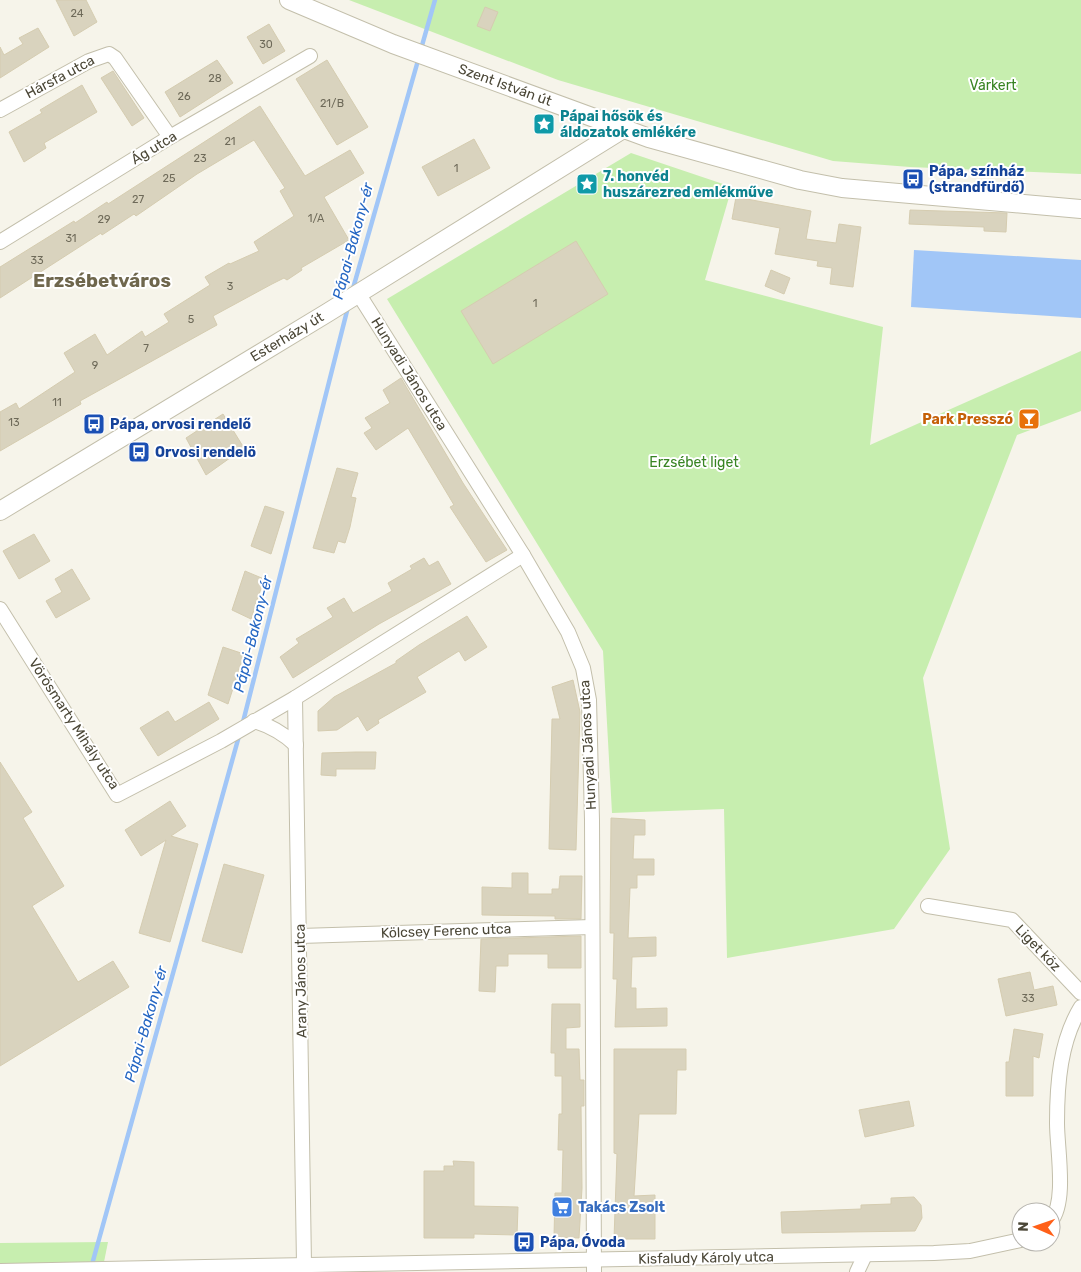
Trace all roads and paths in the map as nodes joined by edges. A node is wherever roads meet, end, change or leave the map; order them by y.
1 (289, 0) edge
2 (310, 56) dead end
3 (0, 110) edge
4 (623, 129) junction
5 (170, 137) junction
6 (1081, 209) edge
7 (0, 242) edge
8 (358, 294) junction
9 (0, 511) edge
10 (523, 555) junction
11 (0, 609) edge
12 (295, 698) junction
13 (254, 721) junction
14 (296, 745) junction
15 (928, 906) dead end
16 (592, 927) junction
17 (300, 936) junction
18 (1081, 993) edge
19 (1081, 1007) edge
20 (1059, 1202) edge
21 (1011, 1242) edge
22 (865, 1255) junction
23 (304, 1264) junction
24 (593, 1266) edge
25 (278, 1268) edge
26 (0, 1271) edge
27 (856, 1272) edge

1 - 4 street, Szent István út
2 - 5 street, Ág utca
3 - 5 street, Hársfa utca
4 - 6 street, Szent István út
4 - 8 street, Esterházy út
5 - 7 street, Ág utca
8 - 9 street, Esterházy út
8 - 10 street, Hunyadi János utca
10 - 12 street
10 - 16 street, Hunyadi János utca
11 - 13 street, Vörösmarty Mihály utca
12 - 13 street
12 - 14 street, Arany János utca
13 - 14 street
14 - 17 street, Arany János utca
15 - 18 street, Liget köz
16 - 17 street, Kölcsey Ferenc utca
16 - 24 street, Hunyadi János utca
17 - 23 street, Arany János utca
19 - 20 street
21 - 22 street, Kisfaludy Károly utca
22 - 24 street, Kisfaludy Károly utca
22 - 27 street
23 - 24 street, Kisfaludy Károly utca
23 - 25 street, Kisfaludy Károly utca
25 - 26 street, Kisfaludy Károly utca

